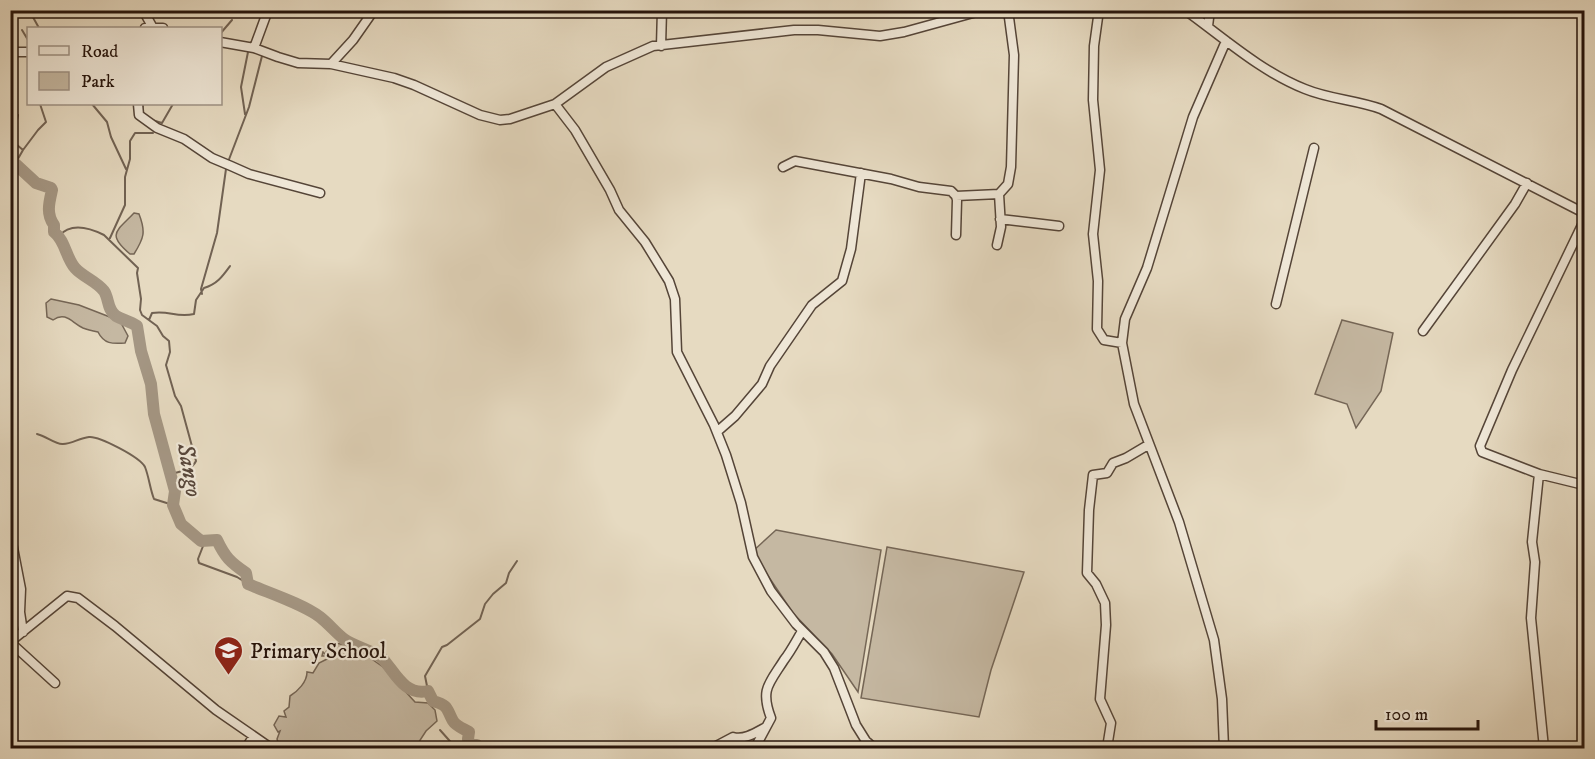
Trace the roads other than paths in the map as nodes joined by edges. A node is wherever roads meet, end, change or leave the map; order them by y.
1 (268, 10) edge
2 (374, 10) edge
3 (662, 10) edge
4 (984, 10) edge
5 (1008, 10) edge
6 (1099, 10) edge
7 (1185, 10) edge
8 (1210, 10) edge
9 (147, 12) edge
10 (1208, 26) junction
11 (153, 27) edge
12 (1226, 41) junction
13 (222, 42) edge
14 (661, 46) junction
15 (254, 48) junction
16 (10, 52) edge
17 (27, 52) edge
18 (331, 64) junction
19 (555, 104) junction
20 (138, 105) edge
21 (1314, 148) dead end
22 (783, 167) dead end
23 (861, 173) junction
24 (1527, 183) junction
25 (320, 193) dead end
26 (999, 194) junction
27 (956, 196) junction
28 (1584, 213) edge
29 (1000, 219) junction
30 (1584, 221) edge
31 (1059, 226) dead end
32 (956, 235) dead end
33 (998, 245) dead end
34 (1276, 304) dead end
35 (1423, 332) dead end
36 (1122, 344) junction
37 (719, 430) dead end
38 (1148, 445) junction
39 (1539, 474) junction
40 (1584, 485) edge
41 (10, 532) edge
42 (802, 631) junction
43 (23, 632) junction
44 (10, 642) edge
45 (55, 683) dead end
46 (766, 727) junction
47 (253, 737) junction
48 (246, 748) edge
49 (271, 748) edge
50 (715, 748) edge
51 (754, 748) edge
52 (874, 748) edge
53 (1107, 748) edge
54 (1224, 748) edge
55 (1544, 748) edge

1 - 15 street
2 - 18 street
3 - 14 street
4 - 14 street
5 - 26 street
6 - 36 street
7 - 10 street
8 - 10 street
9 - 11 street
10 - 12 street
12 - 24 street
12 - 36 street
13 - 15 street
14 - 19 street
15 - 18 street
16 - 17 street
18 - 19 street
19 - 42 street
20 - 25 street
21 - 34 street
22 - 23 street
23 - 27 street
23 - 37 street
24 - 28 street
24 - 35 street
26 - 27 street
26 - 29 street
27 - 32 street
29 - 31 street
29 - 33 street
30 - 39 street
36 - 38 street
38 - 53 street
38 - 54 street
39 - 40 street
39 - 55 street
41 - 43 street
42 - 46 street
42 - 52 street
43 - 44 street
43 - 47 street
44 - 45 street
46 - 50 street
46 - 51 street
47 - 48 street
47 - 49 street

